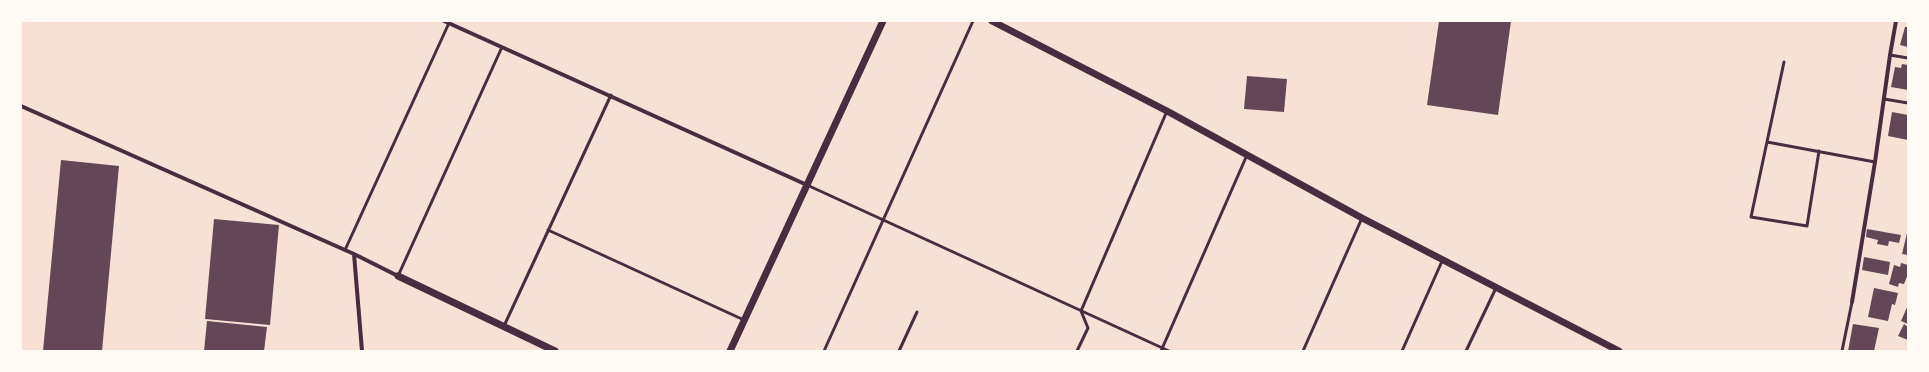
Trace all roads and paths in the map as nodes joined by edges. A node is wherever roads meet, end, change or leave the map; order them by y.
1 (444, 21) edge
2 (883, 21) edge
3 (973, 21) edge
4 (992, 21) edge
5 (1896, 21) edge
6 (449, 23) junction
7 (502, 47) junction
8 (1890, 55) junction
9 (1908, 58) edge
10 (1784, 62) dead end
11 (611, 95) junction
12 (1884, 99) junction
13 (1908, 103) edge
14 (21, 106) edge
15 (1167, 111) junction
16 (1767, 142) junction
17 (1819, 151) junction
18 (1247, 155) junction
19 (1875, 162) junction
20 (807, 185) junction
21 (1362, 218) junction
22 (884, 221) junction
23 (548, 230) junction
24 (345, 250) junction
25 (354, 254) junction
26 (1442, 259) junction
27 (398, 276) junction
28 (1496, 287) junction
29 (1852, 302) joint
30 (1081, 311) junction
31 (917, 312) dead end
32 (744, 320) junction
33 (503, 328) junction
34 (1162, 350) edge
35 (362, 351) edge
36 (554, 351) edge
37 (730, 351) edge
38 (824, 351) edge
39 (899, 351) edge
40 (1077, 351) edge
41 (1169, 351) edge
42 (1303, 351) edge
43 (1402, 351) edge
44 (1466, 351) edge
45 (1619, 351) edge
46 (1842, 351) edge

1 - 6 street
2 - 20 street
3 - 22 lane
4 - 15 street
5 - 8 street
6 - 7 street
6 - 24 lane
7 - 11 street
7 - 27 lane
8 - 9 lane
8 - 12 street
10 - 16 lane
11 - 20 street
11 - 23 lane
12 - 13 lane
12 - 19 street
14 - 24 street
15 - 18 street
15 - 30 lane
16 - 17 lane
16 - 17 lane
17 - 19 lane
18 - 21 street
18 - 34 lane
19 - 29 street
20 - 22 lane
20 - 32 street
21 - 26 street
21 - 42 lane
22 - 30 lane
22 - 38 lane
23 - 32 lane
23 - 33 lane
24 - 25 street
25 - 27 street
25 - 35 street
26 - 28 street
26 - 43 lane
27 - 33 street
28 - 44 lane
28 - 45 street
29 - 46 lane
30 - 34 lane
30 - 40 lane
31 - 39 lane
32 - 37 street
33 - 36 street
34 - 41 lane

